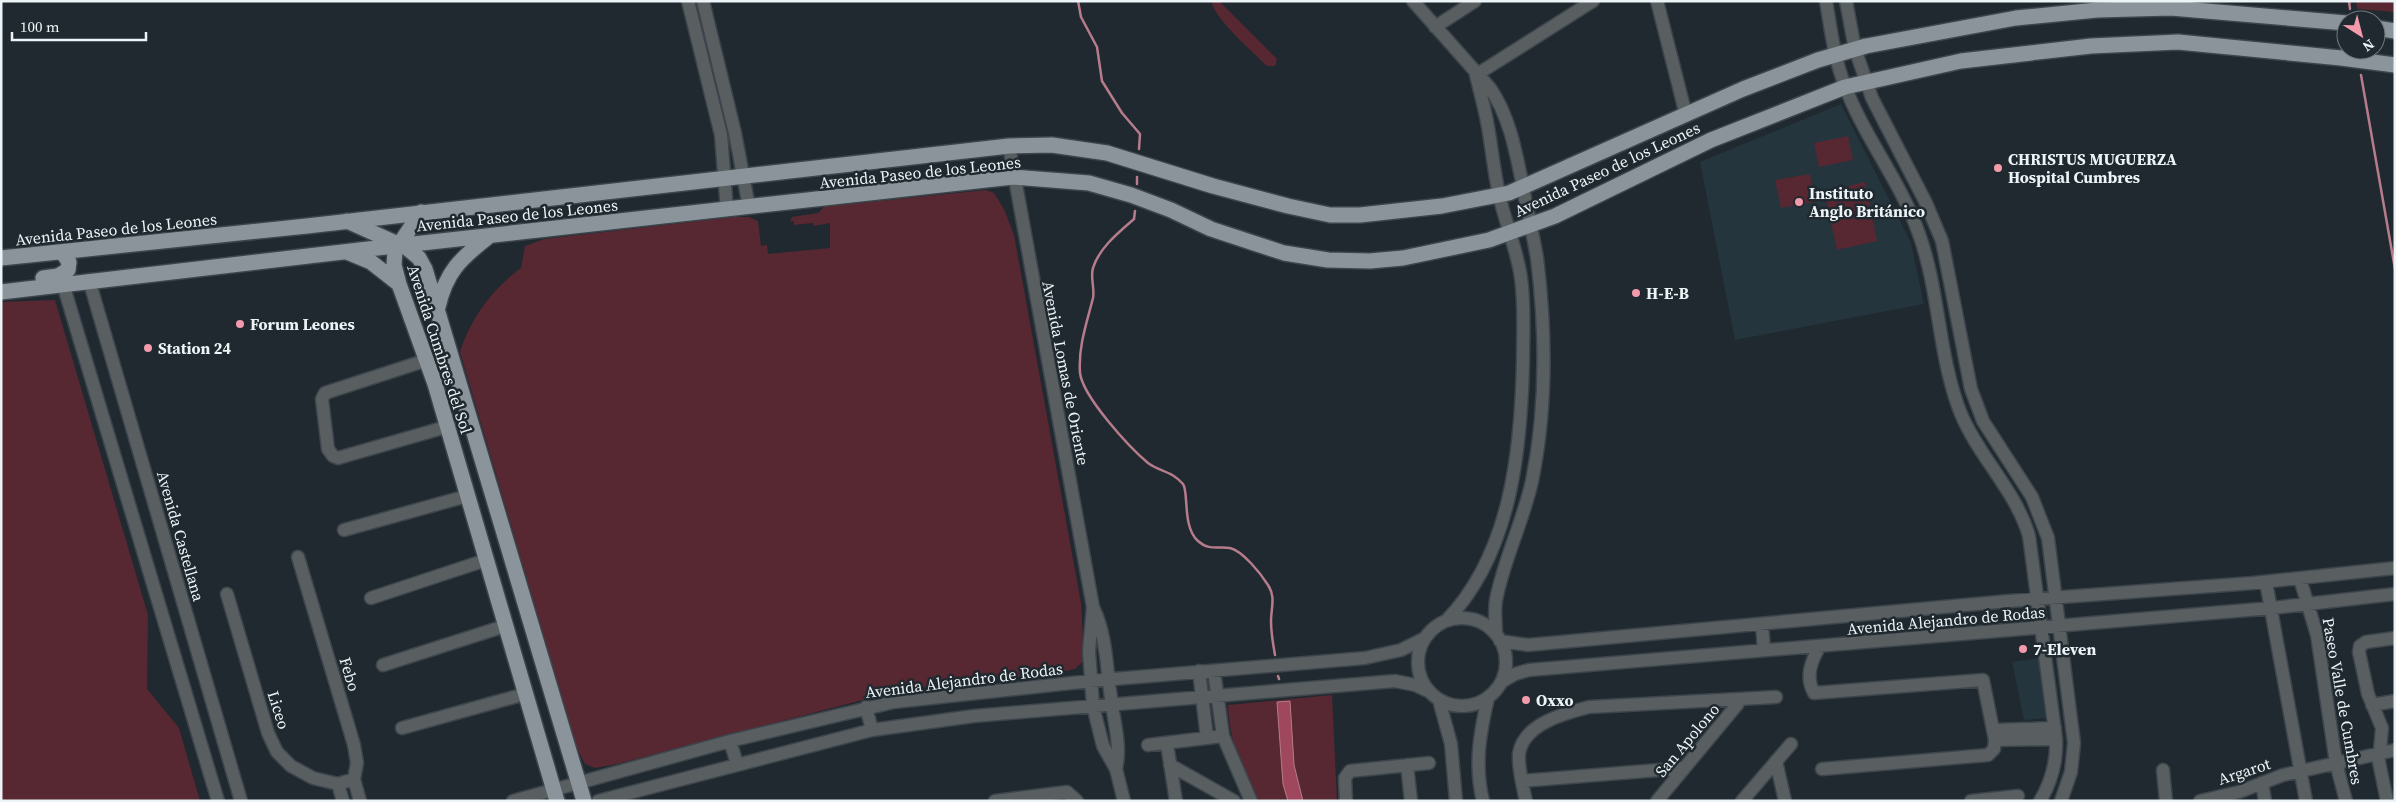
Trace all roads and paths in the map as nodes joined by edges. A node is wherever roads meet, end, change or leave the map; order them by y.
1 (688, 1) edge
2 (703, 1) edge
3 (1413, 1) edge
4 (1475, 1) edge
5 (1593, 1) edge
6 (1657, 1) edge
7 (1826, 1) edge
8 (1846, 1) edge
9 (2336, 22) edge
10 (1435, 27) junction
11 (1855, 48) junction
12 (2336, 53) edge
13 (1834, 54) junction
14 (2375, 60) edge
15 (2395, 65) edge
16 (1476, 75) junction
17 (1866, 81) junction
18 (1845, 87) junction
19 (1686, 115) junction
20 (734, 133) junction
21 (721, 135) junction
22 (1009, 146) junction
23 (744, 175) junction
24 (726, 177) junction
25 (1013, 177) junction
26 (1523, 187) junction
27 (1499, 196) junction
28 (749, 207) junction
29 (727, 210) junction
30 (421, 212) junction
31 (347, 221) junction
32 (1531, 226) junction
33 (1510, 232) junction
34 (488, 237) junction
35 (399, 245) junction
36 (347, 252) junction
37 (63, 253) junction
38 (1, 258) edge
39 (89, 280) junction
40 (63, 284) junction
41 (399, 284) junction
42 (1, 291) edge
43 (438, 307) junction
44 (427, 360) junction
45 (446, 427) junction
46 (467, 496) junction
47 (1505, 513) junction
48 (1522, 516) junction
49 (344, 530) dead end
50 (298, 557) dead end
51 (486, 560) junction
52 (2395, 568) edge
53 (2300, 579) junction
54 (2266, 582) junction
55 (227, 594) dead end
56 (2395, 594) edge
57 (371, 598) dead end
58 (2056, 598) junction
59 (2038, 600) junction
60 (2308, 604) junction
61 (1093, 607) junction
62 (2272, 608) junction
63 (1446, 621) junction
64 (1762, 624) junction
65 (505, 626) junction
66 (2059, 627) junction
67 (2041, 628) junction
68 (1498, 637) junction
69 (1425, 638) junction
70 (2395, 638) edge
71 (1820, 646) junction
72 (1764, 650) junction
73 (382, 664) dead end
74 (1214, 671) junction
75 (1199, 672) junction
76 (1109, 679) junction
77 (1090, 681) junction
78 (1502, 682) junction
79 (1428, 691) junction
80 (525, 694) junction
81 (1217, 695) junction
82 (1202, 696) junction
83 (1776, 697) dead end
84 (1488, 698) junction
85 (1439, 700) junction
86 (1741, 700) junction
87 (2395, 701) edge
88 (1111, 703) junction
89 (2372, 705) junction
90 (1092, 706) junction
91 (866, 707) junction
92 (402, 728) dead end
93 (872, 730) junction
94 (2055, 734) junction
95 (1994, 735) junction
96 (1223, 736) junction
97 (1207, 738) junction
98 (730, 741) junction
99 (1167, 744) junction
100 (1791, 744) dead end
101 (1148, 745) dead end
102 (2395, 750) edge
103 (2380, 753) junction
104 (1776, 761) junction
105 (1429, 763) dead end
106 (2336, 763) junction
107 (737, 764) junction
108 (1170, 765) junction
109 (1407, 765) junction
110 (1684, 768) junction
111 (1116, 769) junction
112 (1822, 769) dead end
113 (2163, 770) dead end
114 (2299, 771) junction
115 (354, 779) junction
116 (578, 781) junction
117 (1522, 781) junction
118 (2262, 783) junction
119 (338, 784) junction
120 (555, 795) edge
121 (2018, 796) dead end
122 (1034, 799) edge
123 (1978, 800) edge
124 (2041, 800) edge
125 (218, 801) edge
126 (241, 801) edge
127 (343, 801) edge
128 (360, 801) edge
129 (513, 801) edge
130 (584, 801) edge
131 (598, 801) edge
132 (995, 801) edge
133 (1077, 801) edge
134 (1124, 801) edge
135 (1176, 801) edge
136 (1234, 801) edge
137 (1251, 801) edge
138 (1346, 801) edge
139 (1411, 801) edge
140 (1456, 801) edge
141 (1483, 801) edge
142 (1526, 801) edge
143 (1657, 801) edge
144 (1742, 801) edge
145 (1785, 801) edge
146 (2061, 801) edge
147 (2166, 801) edge
148 (2200, 801) edge
149 (2266, 801) edge
150 (2306, 801) edge
151 (2346, 801) edge
152 (2387, 801) edge

1 - 21 street
2 - 20 street
3 - 10 street
4 - 10 street
5 - 16 street
6 - 19 street
7 - 13 street
8 - 11 street
9 - 11 main road, Avenida Paseo de los Leones
10 - 16 street
11 - 13 main road, Avenida Paseo de los Leones
11 - 17 street
12 - 17 main road, Avenida Paseo de los Leones
13 - 18 street
13 - 19 main road, Avenida Paseo de los Leones
14 - 15 main road, Avenida Paseo de los Leones
16 - 26 street
16 - 27 street
17 - 18 main road, Avenida Paseo de los Leones
17 - 58 street
18 - 32 main road, Avenida Paseo de los Leones
18 - 59 street
19 - 26 main road, Avenida Paseo de los Leones
20 - 21 street
20 - 23 street
21 - 24 street
22 - 23 main road, Avenida Paseo de los Leones
22 - 25 street, Avenida Lomas de Oriente
22 - 27 main road, Avenida Paseo de los Leones
23 - 24 main road, Avenida Paseo de los Leones
23 - 28 street
24 - 29 street
24 - 30 main road, Avenida Paseo de los Leones
25 - 28 main road, Avenida Paseo de los Leones
25 - 33 main road, Avenida Paseo de los Leones
25 - 61 street, Avenida Lomas de Oriente
26 - 27 main road, Avenida Paseo de los Leones
26 - 32 street
27 - 33 street
28 - 29 main road, Avenida Paseo de los Leones
29 - 34 main road, Avenida Paseo de los Leones
30 - 31 main road, Avenida Paseo de los Leones
30 - 35 main road
31 - 35 main road
31 - 37 main road, Avenida Paseo de los Leones
32 - 33 main road, Avenida Paseo de los Leones
32 - 48 street
33 - 47 street
34 - 35 main road, Avenida Paseo de los Leones
34 - 43 main road
35 - 36 main road, Avenida Paseo de los Leones
35 - 41 main road, Avenida Cumbres del Sol
35 - 43 main road, Avenida Cumbres del Sol
36 - 39 main road, Avenida Paseo de los Leones
36 - 41 main road
37 - 38 main road, Avenida Paseo de los Leones
37 - 42 main road
39 - 40 main road, Avenida Paseo de los Leones
39 - 126 street, Avenida Castellana
40 - 42 main road, Avenida Paseo de los Leones
40 - 125 street
41 - 44 main road, Avenida Cumbres del Sol
43 - 116 main road, Avenida Cumbres del Sol
44 - 45 main road, Avenida Cumbres del Sol
44 - 45 street
45 - 46 main road, Avenida Cumbres del Sol
46 - 49 street
46 - 51 main road, Avenida Cumbres del Sol
47 - 48 street
47 - 63 street
48 - 68 street
50 - 115 street, Febo
51 - 57 street
51 - 65 main road, Avenida Cumbres del Sol
52 - 53 street, Avenida Alejandro de Rodas
53 - 54 street, Avenida Alejandro de Rodas
53 - 60 street, Paseo Valle de Cumbres
54 - 58 street, Avenida Alejandro de Rodas
54 - 62 street
55 - 119 street, Liceo
56 - 60 street, Avenida Alejandro de Rodas
58 - 59 street, Avenida Alejandro de Rodas
58 - 66 street
59 - 64 street, Avenida Alejandro de Rodas
59 - 67 street
60 - 62 street, Avenida Alejandro de Rodas
60 - 106 street, Paseo Valle de Cumbres
61 - 76 street, Avenida Lomas de Oriente
61 - 77 street, Avenida Lomas de Oriente
62 - 66 street, Avenida Alejandro de Rodas
62 - 114 street
63 - 68 street
63 - 69 street
64 - 68 street, Avenida Alejandro de Rodas
64 - 72 street
65 - 73 street
65 - 80 main road, Avenida Cumbres del Sol
66 - 67 street, Avenida Alejandro de Rodas
66 - 146 street
67 - 71 street, Avenida Alejandro de Rodas
67 - 94 street
68 - 78 street
69 - 74 street, Avenida Alejandro de Rodas
69 - 79 street
70 - 89 street
71 - 72 street, Avenida Alejandro de Rodas
71 - 95 street
72 - 78 street, Avenida Alejandro de Rodas
74 - 75 street, Avenida Alejandro de Rodas
74 - 81 street
75 - 76 street, Avenida Alejandro de Rodas
75 - 82 street
76 - 77 street, Avenida Alejandro de Rodas
76 - 88 street, Avenida Lomas de Oriente
77 - 90 street, Avenida Lomas de Oriente
77 - 91 street, Avenida Alejandro de Rodas
78 - 84 street
79 - 81 street
79 - 85 street
80 - 92 street
80 - 120 main road, Avenida Cumbres del Sol
81 - 82 street
81 - 96 street
82 - 88 street
82 - 97 street
83 - 86 street
84 - 85 street
84 - 141 street
85 - 140 street
86 - 110 street, San Apolono
86 - 117 street
87 - 89 street
88 - 90 street
88 - 111 street, Avenida Lomas de Oriente
89 - 103 street
90 - 93 street
90 - 111 street, Avenida Lomas de Oriente
91 - 93 street
91 - 98 street, Avenida Alejandro de Rodas
93 - 107 street
94 - 95 street
94 - 124 street
95 - 112 street
96 - 97 street
96 - 137 street
97 - 99 street
98 - 107 street
98 - 116 street, Avenida Alejandro de Rodas
99 - 101 street
99 - 108 street
100 - 104 street
102 - 103 street, Argarot
103 - 106 street, Argarot
103 - 152 street
104 - 144 street
104 - 145 street
105 - 109 street
106 - 114 street, Argarot
106 - 151 street, Paseo Valle de Cumbres
107 - 131 street
108 - 135 street
108 - 136 street
109 - 138 street
109 - 139 street
110 - 117 street
110 - 143 street, San Apolono
111 - 134 street, Avenida Lomas de Oriente
113 - 147 street
114 - 118 street, Argarot
114 - 150 street
115 - 119 street
115 - 128 street, Febo
116 - 120 street, Avenida Alejandro de Rodas
116 - 130 main road, Avenida Cumbres del Sol
117 - 142 street
118 - 148 street, Argarot
118 - 149 street
119 - 127 street
120 - 129 street, Avenida Alejandro de Rodas
121 - 123 street
122 - 132 street
122 - 133 street

